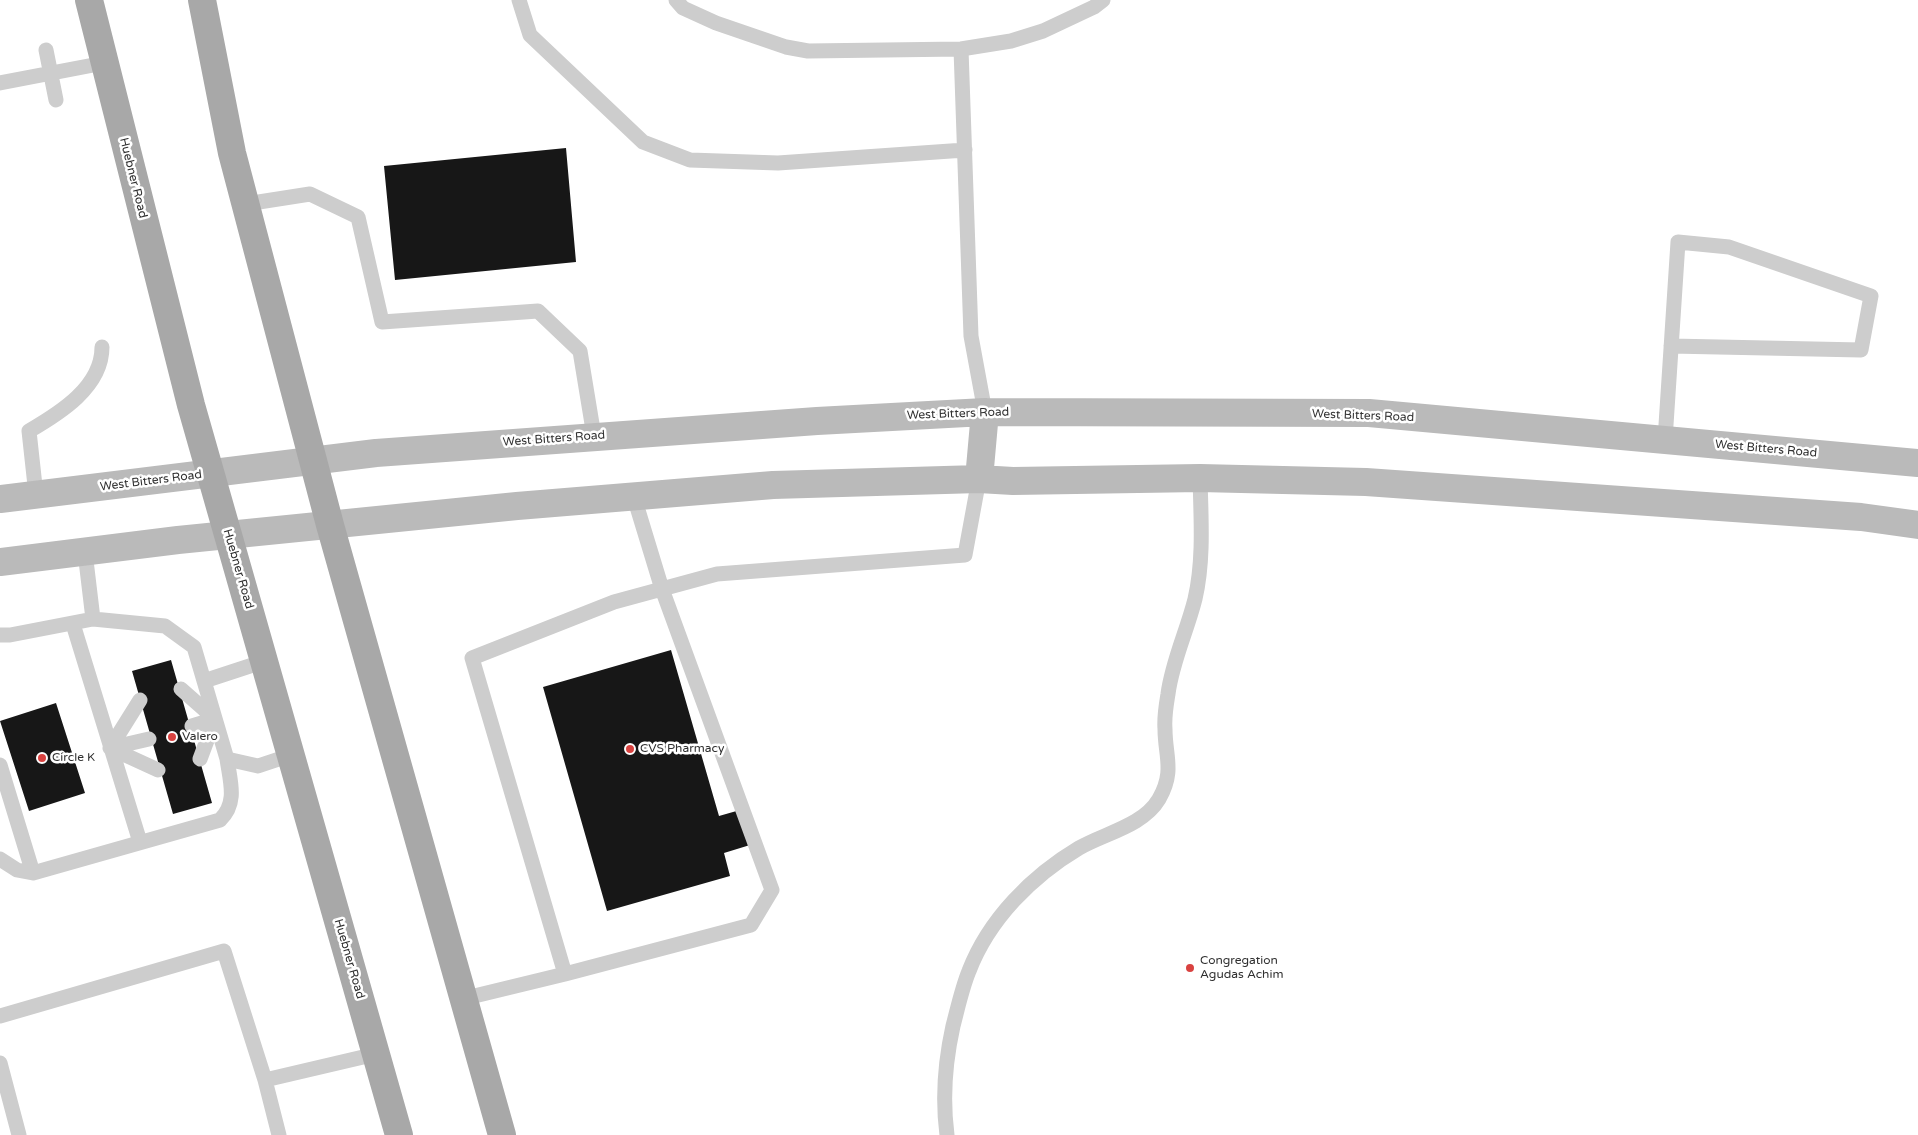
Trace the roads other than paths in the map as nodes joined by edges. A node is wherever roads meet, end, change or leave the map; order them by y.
1 (89, 0) edge
2 (202, 0) edge
3 (519, 0) edge
4 (676, 0) edge
5 (1103, 0) edge
6 (961, 49) junction
7 (46, 50) dead end
8 (104, 63) junction
9 (51, 73) junction
10 (0, 83) edge
11 (56, 100) dead end
12 (965, 150) junction
13 (246, 204) junction
14 (1672, 346) junction
15 (102, 347) dead end
16 (985, 412) junction
17 (594, 436) junction
18 (1665, 440) junction
19 (313, 461) junction
20 (1918, 463) edge
21 (210, 474) junction
22 (1200, 478) junction
23 (979, 479) junction
24 (36, 495) junction
25 (634, 497) junction
26 (0, 499) edge
27 (330, 525) junction
28 (1918, 526) edge
29 (228, 535) junction
30 (85, 552) junction
31 (0, 562) edge
32 (662, 589) junction
33 (93, 620) junction
34 (73, 624) junction
35 (0, 635) edge
36 (265, 662) junction
37 (204, 681) junction
38 (181, 688) dead end
39 (140, 700) dead end
40 (215, 719) junction
41 (192, 726) dead end
42 (149, 739) dead end
43 (110, 748) junction
44 (291, 755) junction
45 (200, 759) dead end
46 (227, 759) junction
47 (0, 765) edge
48 (158, 770) dead end
49 (140, 842) junction
50 (0, 859) edge
51 (33, 873) junction
52 (565, 974) junction
53 (462, 1000) junction
54 (0, 1016) edge
55 (376, 1054) junction
56 (0, 1064) edge
57 (265, 1080) junction
58 (19, 1135) edge
59 (279, 1135) edge
60 (399, 1135) edge
61 (502, 1135) edge
62 (947, 1135) edge

1 - 8 main road, Huebner Road
2 - 13 main road
3 - 12 lane
4 - 6 lane
5 - 6 lane
6 - 12 lane
7 - 9 lane
8 - 9 lane
8 - 21 main road, Huebner Road
9 - 10 lane
9 - 11 lane
12 - 16 lane
13 - 17 lane
13 - 19 main road
14 - 14 lane
14 - 18 lane
15 - 24 lane
16 - 17 main road, West Bitters Road
16 - 18 main road, West Bitters Road
16 - 23 main road
17 - 19 main road, West Bitters Road
18 - 20 main road, West Bitters Road
19 - 21 main road, West Bitters Road
19 - 27 main road
21 - 24 main road, West Bitters Road
21 - 29 main road, Huebner Road
22 - 23 main road
22 - 28 main road
22 - 62 lane
23 - 25 main road
23 - 32 lane
24 - 26 main road, West Bitters Road
25 - 27 main road
25 - 32 lane
27 - 29 main road
27 - 53 main road
29 - 30 main road
29 - 36 main road, Huebner Road
30 - 31 main road
30 - 33 lane
32 - 52 lane
32 - 52 lane
33 - 34 lane
33 - 37 lane
34 - 35 lane
34 - 43 lane
36 - 37 lane
36 - 44 main road, Huebner Road
37 - 40 lane
38 - 40 lane
39 - 43 lane
40 - 41 lane
40 - 45 lane
40 - 46 lane
42 - 43 lane
43 - 48 lane
43 - 49 lane
44 - 46 lane
44 - 55 main road, Huebner Road
46 - 49 lane
47 - 51 lane
49 - 51 lane
50 - 51 lane
52 - 53 lane
53 - 61 main road
54 - 57 lane
55 - 57 lane
55 - 60 main road, Huebner Road
56 - 58 lane
57 - 59 lane

